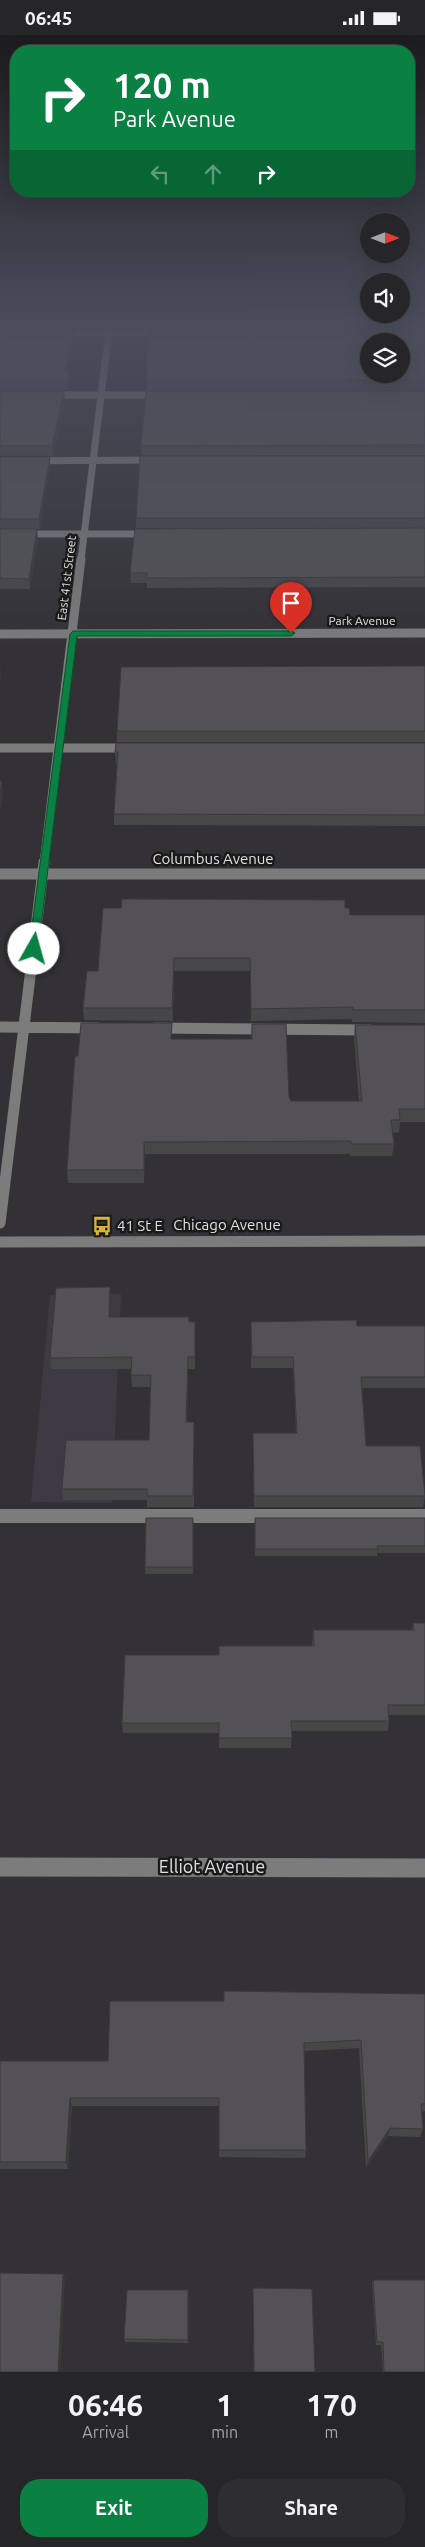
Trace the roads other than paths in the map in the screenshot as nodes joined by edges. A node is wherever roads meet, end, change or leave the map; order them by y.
1 (99, 431) edge
2 (95, 460) junction
3 (166, 460) edge
4 (0, 461) edge
5 (0, 534) edge
6 (85, 534) junction
7 (161, 534) edge
8 (425, 633) edge
9 (0, 634) edge
10 (73, 634) junction
11 (0, 748) edge
12 (59, 748) junction
13 (140, 748) edge
14 (0, 873) edge
15 (43, 873) junction
16 (425, 874) edge
17 (0, 1027) edge
18 (24, 1027) junction
19 (107, 1028) edge
20 (146, 1028) edge
21 (385, 1030) edge
22 (0, 1223) edge
23 (425, 1241) edge
24 (0, 1242) edge
25 (0, 1516) edge
26 (425, 1517) edge
27 (0, 1867) edge
28 (425, 1868) edge

1 - 2 street, East 41st Street
2 - 3 street
2 - 4 street
2 - 6 street, East 41st Street
5 - 6 street
6 - 7 street
6 - 10 street, East 41st Street
8 - 10 street, Park Avenue
9 - 10 street, Park Avenue
10 - 12 street, East 41st Street
11 - 12 street
12 - 13 street
12 - 15 street, East 41st Street
14 - 15 street, Columbus Avenue
15 - 16 street, Columbus Avenue
15 - 18 street, East 41st Street
17 - 18 street
18 - 19 street
18 - 22 street, East 41st Street
20 - 21 street
23 - 24 street, Chicago Avenue
25 - 26 street
27 - 28 street, Elliot Avenue

